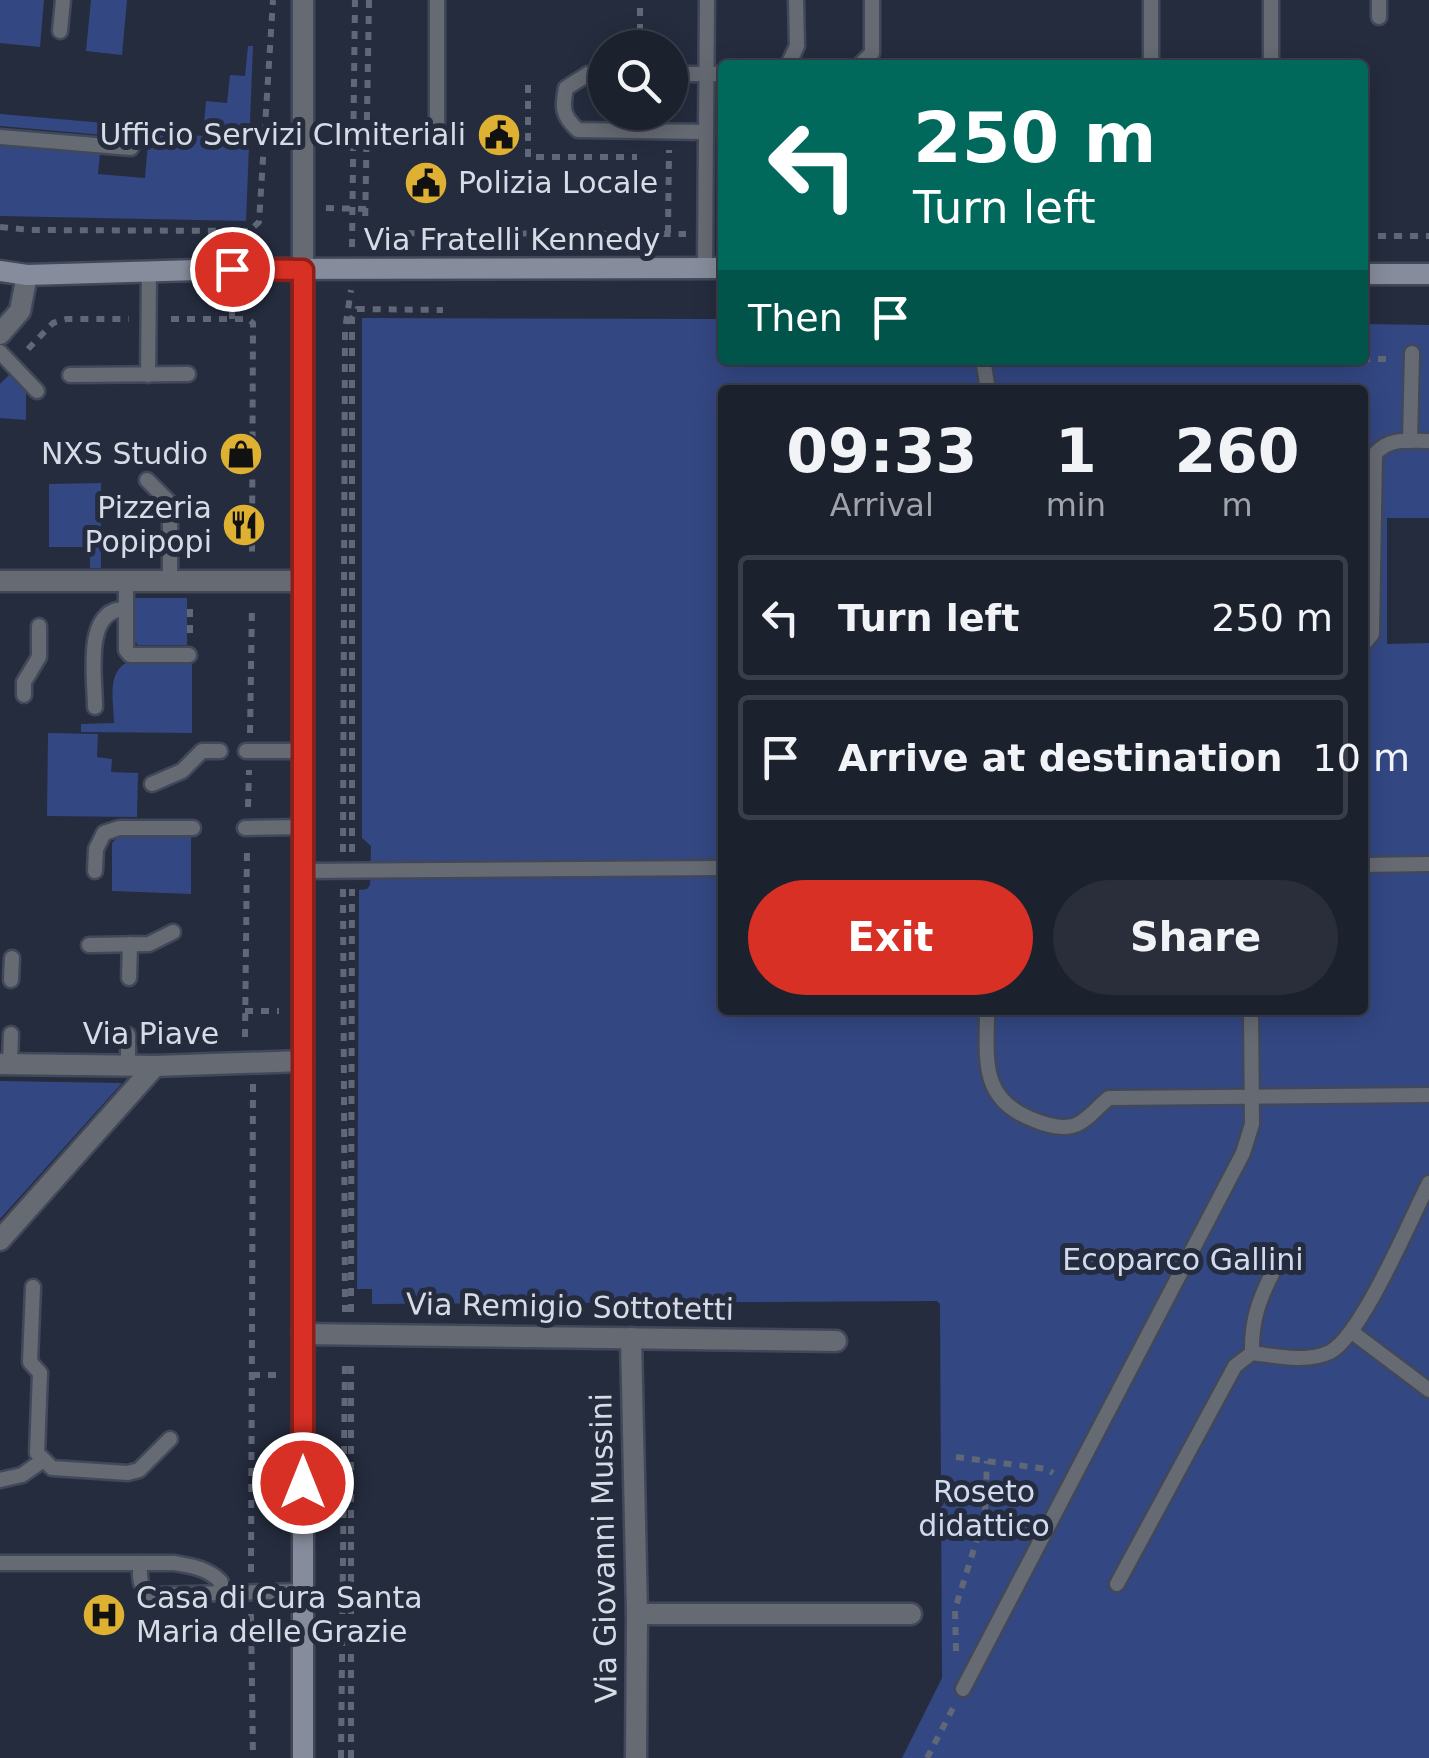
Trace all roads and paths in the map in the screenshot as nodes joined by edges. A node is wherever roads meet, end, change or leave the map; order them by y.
1 (63, 0) edge
2 (273, 0) edge
3 (303, 0) edge
4 (355, 0) edge
5 (369, 0) edge
6 (436, 0) edge
7 (640, 0) edge
8 (707, 0) edge
9 (796, 0) edge
10 (872, 0) edge
11 (1151, 0) edge
12 (1270, 0) edge
13 (1379, 0) edge
14 (1379, 17) dead end
15 (60, 30) dead end
16 (640, 30) edge
17 (790, 60) edge
18 (865, 60) edge
19 (1152, 60) edge
20 (1271, 60) edge
21 (588, 74) edge
22 (688, 74) edge
23 (714, 74) edge
24 (436, 129) dead end
25 (669, 132) junction
26 (706, 132) junction
27 (0, 137) edge
28 (132, 148) dead end
29 (0, 227) edge
30 (668, 233) junction
31 (705, 234) junction
32 (1368, 236) edge
33 (1429, 236) edge
34 (714, 268) edge
35 (303, 270) junction
36 (0, 271) edge
37 (352, 271) junction
38 (149, 272) junction
39 (27, 274) junction
40 (1368, 274) edge
41 (1429, 274) edge
42 (442, 310) dead end
43 (148, 319) junction
44 (0, 334) edge
45 (0, 352) edge
46 (1412, 354) dead end
47 (13, 365) junction
48 (148, 374) junction
49 (188, 374) dead end
50 (70, 375) dead end
51 (36, 391) dead end
52 (1410, 441) junction
53 (1429, 441) edge
54 (147, 480) dead end
55 (0, 581) edge
56 (126, 581) junction
57 (180, 581) junction
58 (252, 581) junction
59 (303, 581) junction
60 (126, 609) junction
61 (39, 626) dead end
62 (1368, 641) edge
63 (190, 655) joint
64 (24, 695) dead end
65 (95, 707) dead end
66 (220, 751) dead end
67 (248, 751) junction
68 (302, 751) junction
69 (152, 784) dead end
70 (303, 827) junction
71 (193, 828) dead end
72 (246, 828) junction
73 (1429, 864) edge
74 (1368, 865) edge
75 (718, 868) edge
76 (94, 871) dead end
77 (303, 871) junction
78 (347, 871) junction
79 (173, 932) dead end
80 (130, 944) junction
81 (89, 945) dead end
82 (12, 958) dead end
83 (129, 978) dead end
84 (12, 980) dead end
85 (987, 1015) edge
86 (1251, 1015) edge
87 (10, 1034) dead end
88 (128, 1035) dead end
89 (303, 1062) junction
90 (249, 1063) junction
91 (5, 1064) edge
92 (128, 1065) junction
93 (154, 1066) junction
94 (1429, 1095) edge
95 (1252, 1097) junction
96 (1429, 1182) edge
97 (0, 1240) edge
98 (1275, 1268) dead end
99 (32, 1287) dead end
100 (1352, 1332) junction
101 (302, 1334) junction
102 (348, 1334) junction
103 (631, 1338) junction
104 (836, 1340) dead end
105 (1252, 1352) junction
106 (1429, 1390) edge
107 (170, 1439) dead end
108 (956, 1457) dead end
109 (42, 1461) junction
110 (988, 1461) junction
111 (0, 1480) edge
112 (1070, 1483) junction
113 (0, 1563) edge
114 (140, 1563) junction
115 (1116, 1584) dead end
116 (302, 1591) junction
117 (251, 1592) junction
118 (221, 1593) junction
119 (637, 1614) junction
120 (910, 1614) dead end
121 (965, 1684) junction
122 (252, 1758) edge
123 (303, 1758) edge
124 (342, 1758) edge
125 (351, 1758) edge
126 (636, 1758) edge
127 (927, 1758) edge

1 - 15 lane
2 - 29 path
3 - 35 street
4 - 37 path
5 - 30 path
6 - 24 lane
7 - 16 path
8 - 23 lane
9 - 17 lane
10 - 18 lane
11 - 19 lane
12 - 20 lane
13 - 14 lane
21 - 25 lane
22 - 23 lane
23 - 26 lane
25 - 26 lane
25 - 30 path
26 - 31 lane
27 - 28 lane
30 - 31 path
31 - 34 lane
32 - 33 path
34 - 37 street, Via Fratelli Kennedy
35 - 37 street, Via Fratelli Kennedy
35 - 38 street, Via Fratelli Kennedy
35 - 59 street
36 - 39 street, Via Fratelli Kennedy
37 - 78 path
38 - 39 street, Via Fratelli Kennedy
38 - 43 lane
39 - 44 street
40 - 41 street
42 - 78 path
43 - 47 path
43 - 48 lane
43 - 58 path
45 - 47 lane
46 - 52 lane
47 - 51 lane
48 - 49 lane
48 - 50 lane
52 - 53 lane
52 - 62 lane
54 - 57 lane
55 - 56 street
56 - 57 street
56 - 60 lane
57 - 58 street
57 - 63 path
58 - 59 street
58 - 67 path
59 - 68 street
60 - 63 lane
60 - 65 lane
61 - 64 lane
66 - 69 lane
67 - 68 lane
67 - 72 path
68 - 70 street
70 - 72 lane
70 - 77 street
71 - 76 lane
72 - 90 path
73 - 74 lane
75 - 78 lane
77 - 78 lane
77 - 89 street
78 - 102 path
79 - 80 lane
80 - 81 lane
80 - 83 lane
82 - 84 lane
85 - 95 lane
86 - 95 lane
87 - 91 lane
88 - 92 lane
89 - 90 street, Via Piave
89 - 101 street
90 - 93 street, Via Piave
90 - 117 path
91 - 92 street, Via Piave
92 - 93 street, Via Piave
93 - 97 street
94 - 95 lane
95 - 112 lane
96 - 100 lane
98 - 105 lane
99 - 109 lane
100 - 105 lane
100 - 106 lane
101 - 102 street, Via Remigio Sottotetti
101 - 116 street
102 - 103 street, Via Remigio Sottotetti
102 - 124 path
102 - 125 path
103 - 104 street, Via Remigio Sottotetti
103 - 119 street, Via Giovanni Mussini
105 - 115 lane
107 - 109 lane
108 - 110 path
109 - 111 lane
110 - 112 path
110 - 121 path
112 - 121 lane
113 - 114 lane
114 - 118 lane
114 - 118 lane
116 - 117 lane
116 - 123 street
117 - 118 lane
117 - 122 path
119 - 120 street
119 - 126 street, Via Giovanni Mussini
121 - 127 path

